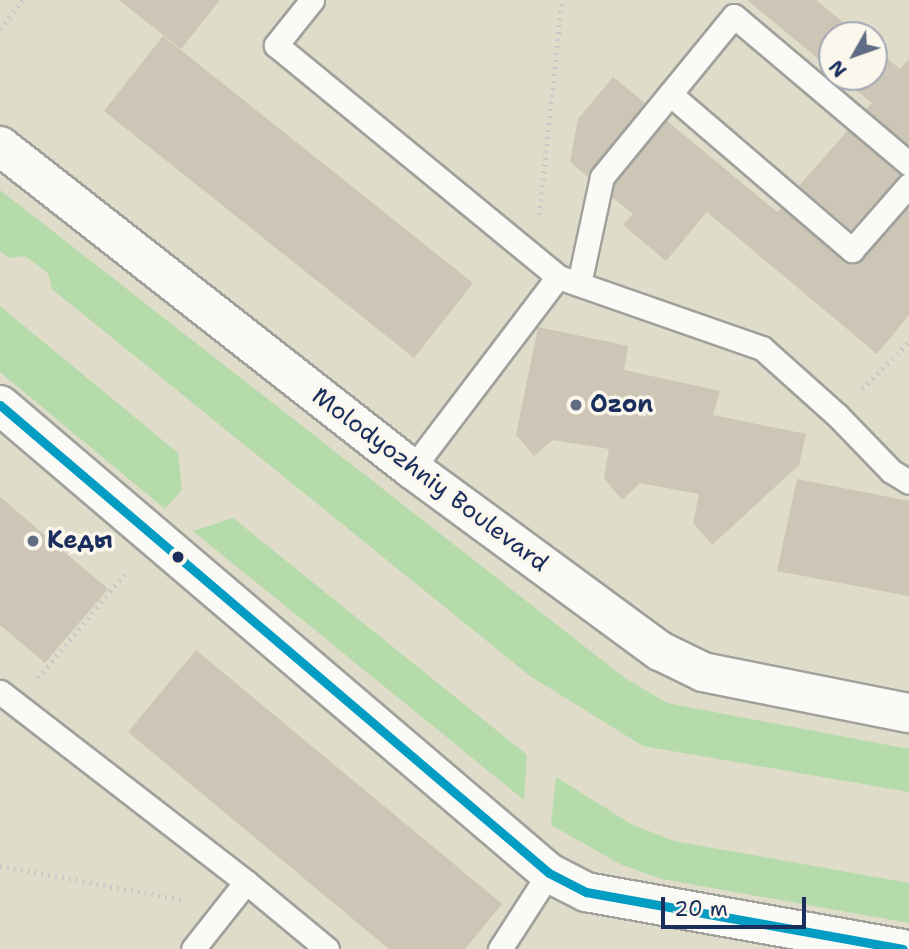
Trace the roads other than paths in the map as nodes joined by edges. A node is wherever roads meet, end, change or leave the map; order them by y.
1 (312, 0) edge
2 (670, 94) junction
3 (0, 146) edge
4 (909, 164) edge
5 (909, 185) edge
6 (569, 281) junction
7 (0, 405) edge
8 (412, 469) junction
9 (909, 482) edge
10 (8, 698) edge
11 (909, 713) edge
12 (549, 873) junction
13 (246, 882) junction
14 (193, 949) edge
15 (327, 949) edge
16 (500, 949) edge
17 (903, 949) edge

1 - 6 lane
2 - 4 lane
2 - 5 lane
2 - 6 lane
3 - 8 main road, Molodyozhniy Boulevard
6 - 8 lane
6 - 9 lane
7 - 12 main road
8 - 11 main road, Molodyozhniy Boulevard
10 - 13 lane
12 - 16 lane
12 - 17 main road
13 - 14 lane
13 - 15 lane

